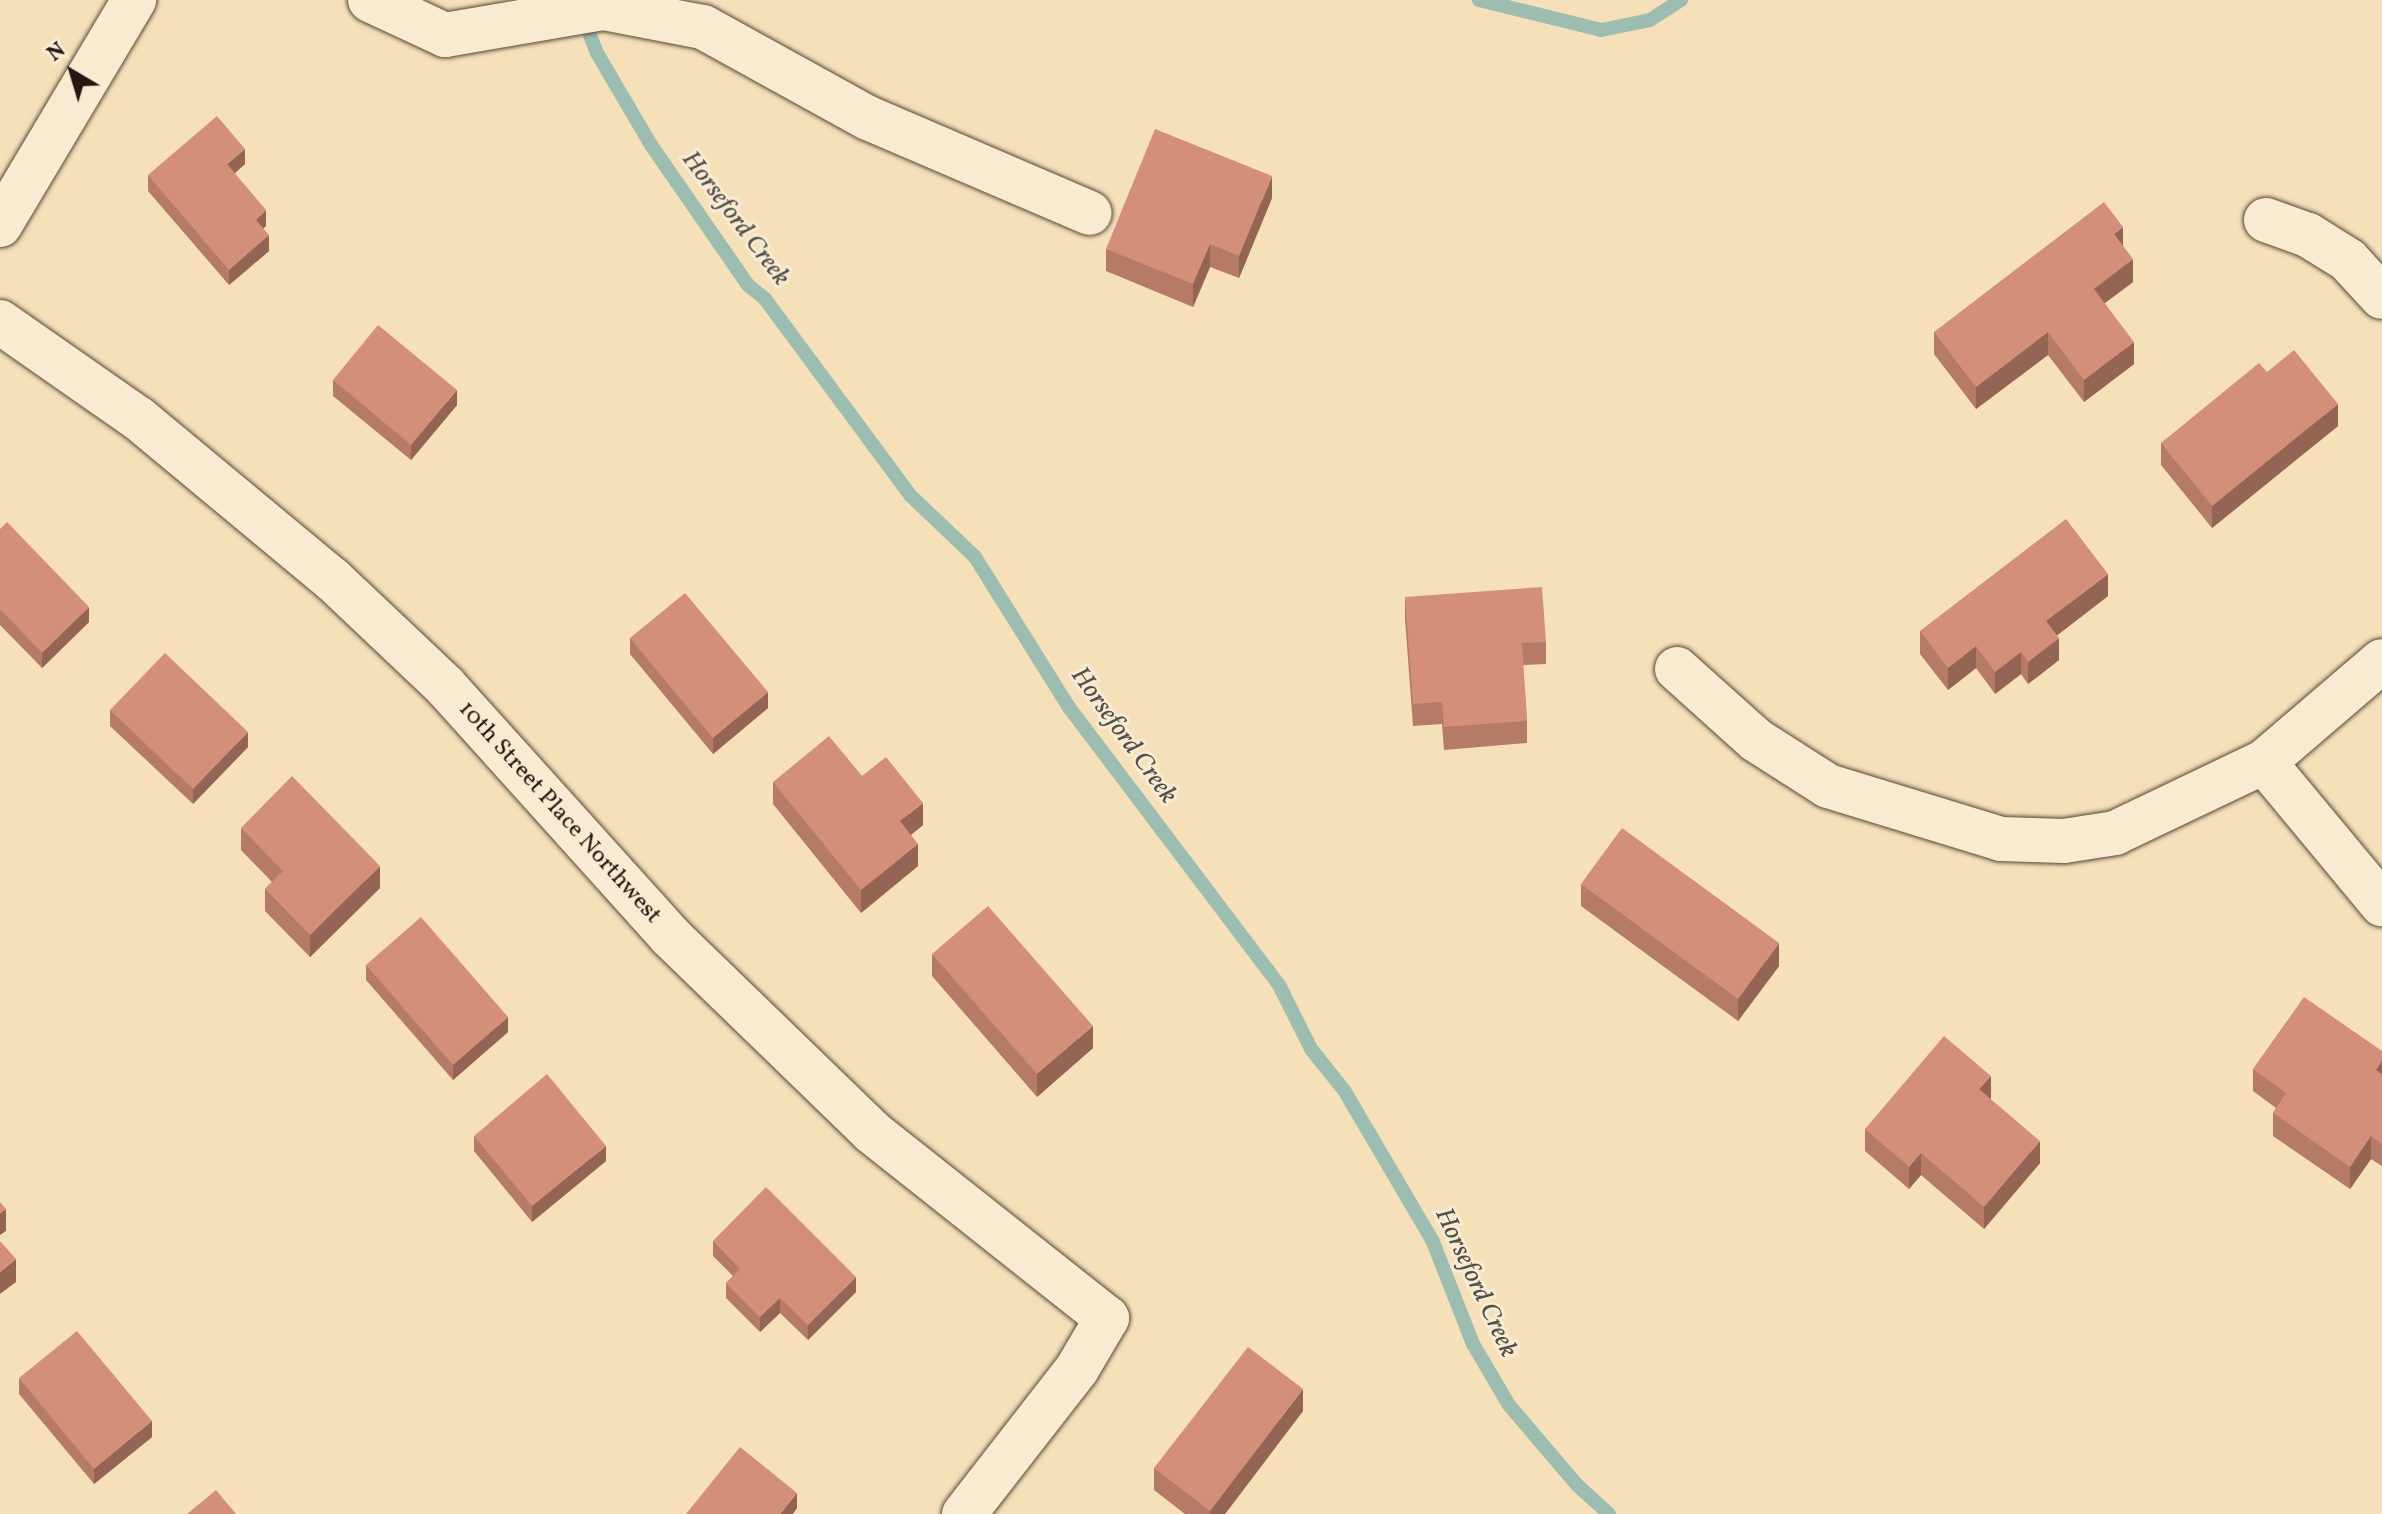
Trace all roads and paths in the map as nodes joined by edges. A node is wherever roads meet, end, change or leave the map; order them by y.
1 (134, 0) edge
2 (370, 0) edge
3 (1090, 213) dead end
4 (2266, 220) dead end
5 (0, 225) edge
6 (2382, 297) edge
7 (0, 322) edge
8 (2382, 661) edge
9 (1677, 669) dead end
10 (2264, 762) junction
11 (2382, 904) edge
12 (964, 1514) edge

1 - 5 street
2 - 3 street
4 - 6 street
7 - 12 street, 10th Street Place Northwest
8 - 10 street
9 - 10 street
10 - 11 street

